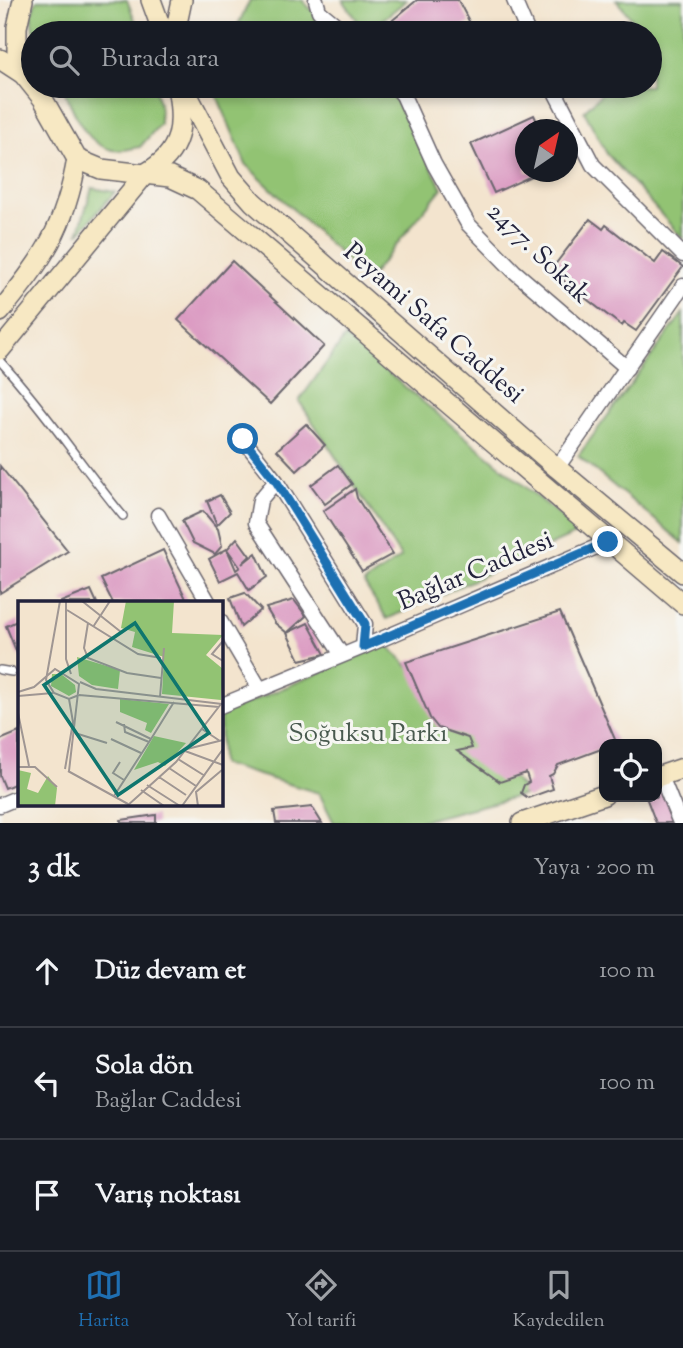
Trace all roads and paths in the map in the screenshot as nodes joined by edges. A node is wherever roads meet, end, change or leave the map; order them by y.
1 (23, 0) edge
2 (151, 0) edge
3 (182, 0) edge
4 (316, 0) edge
5 (514, 0) edge
6 (159, 21) edge
7 (178, 21) edge
8 (331, 21) edge
9 (523, 21) edge
10 (0, 59) edge
11 (21, 65) edge
12 (21, 73) edge
13 (42, 98) edge
14 (179, 98) edge
15 (189, 98) edge
16 (404, 98) edge
17 (558, 98) edge
18 (77, 159) junction
19 (146, 173) junction
20 (683, 255) edge
21 (683, 286) edge
22 (0, 313) edge
23 (0, 350) edge
24 (0, 361) edge
25 (627, 368) junction
26 (243, 439) dead end
27 (556, 468) junction
28 (276, 481) junction
29 (158, 515) dead end
30 (123, 516) dead end
31 (608, 542) junction
32 (683, 573) edge
33 (208, 601) edge
34 (683, 604) edge
35 (222, 624) edge
36 (363, 647) junction
37 (342, 655) junction
38 (0, 670) edge
39 (12, 672) dead end
40 (260, 689) junction
41 (222, 705) edge
42 (683, 768) edge
43 (662, 775) edge
44 (662, 783) edge
45 (18, 797) edge
46 (599, 797) edge
47 (0, 805) edge
48 (522, 823) edge
49 (680, 823) edge

1 - 11 street
2 - 6 street
3 - 7 street
4 - 8 street
5 - 9 street
10 - 12 street
13 - 18 street
14 - 19 street
15 - 27 street, Peyami Safa Caddesi
16 - 25 street, 2477. Sokak
17 - 20 street
18 - 19 street, Peyami Safa Caddesi
18 - 22 street
19 - 23 street
19 - 31 street, Peyami Safa Caddesi
21 - 25 street
24 - 30 lane
25 - 27 street
26 - 28 street
27 - 32 street, Peyami Safa Caddesi
28 - 36 street
28 - 37 street
29 - 33 street
31 - 34 street, Peyami Safa Caddesi
31 - 36 street, Bağlar Caddesi
35 - 40 street
36 - 37 street, Bağlar Caddesi
37 - 40 street, Bağlar Caddesi
38 - 39 lane
40 - 41 street, Bağlar Caddesi
42 - 43 street
44 - 49 street
45 - 47 street
46 - 48 street

